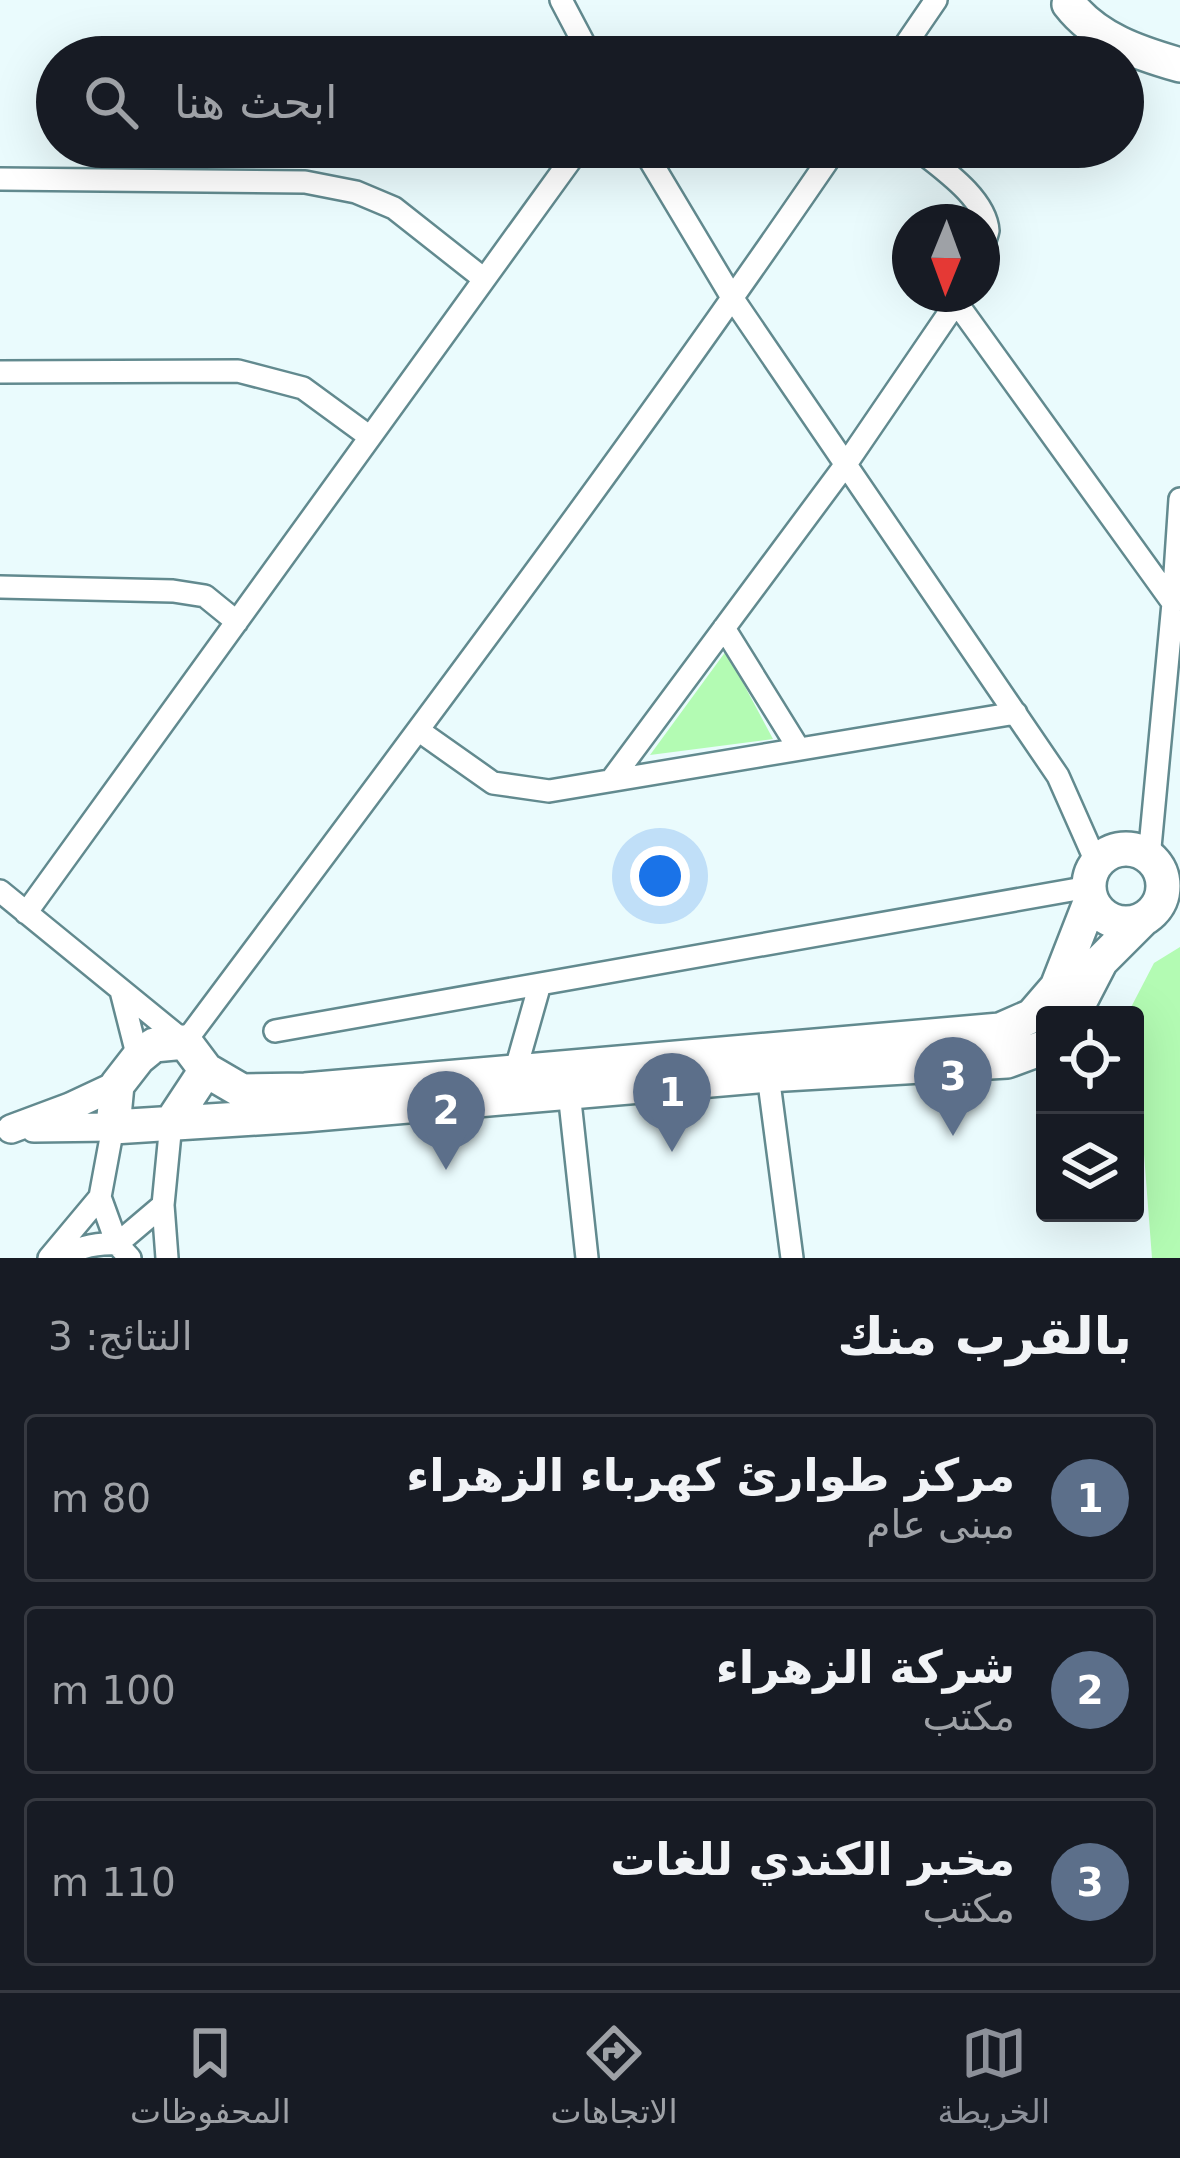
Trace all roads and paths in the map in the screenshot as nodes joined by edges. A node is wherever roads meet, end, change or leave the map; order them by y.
1 (561, 0) edge
2 (936, 0) edge
3 (1065, 1) edge
4 (580, 36) edge
5 (911, 36) edge
6 (1106, 36) edge
7 (1144, 52) edge
8 (1180, 65) edge
9 (565, 168) edge
10 (655, 168) edge
11 (822, 168) edge
12 (941, 168) edge
13 (0, 179) edge
14 (978, 204) edge
15 (484, 279) junction
16 (733, 299) junction
17 (949, 312) edge
18 (969, 312) edge
19 (0, 372) edge
20 (370, 437) junction
21 (846, 464) junction
22 (1180, 499) edge
23 (0, 587) edge
24 (1174, 603) junction
25 (237, 622) junction
26 (724, 628) junction
27 (1016, 713) junction
28 (418, 730) junction
29 (799, 749) junction
30 (612, 779) junction
31 (1164, 861) edge
32 (1092, 884) junction
33 (0, 892) edge
34 (1161, 905) edge
35 (26, 913) junction
36 (540, 984) junction
37 (121, 990) junction
38 (1078, 1006) edge
39 (275, 1031) dead end
40 (185, 1042) junction
41 (1036, 1050) edge
42 (206, 1070) junction
43 (128, 1071) junction
44 (515, 1072) junction
45 (768, 1075) junction
46 (569, 1092) junction
47 (171, 1123) junction
48 (113, 1127) junction
49 (5, 1129) edge
50 (100, 1197) junction
51 (163, 1205) junction
52 (123, 1251) edge
53 (49, 1258) edge
54 (61, 1258) edge
55 (167, 1258) edge
56 (587, 1258) edge
57 (792, 1258) edge

1 - 4 street
2 - 5 street
3 - 6 main road
7 - 8 main road
9 - 15 street
10 - 16 street
11 - 16 street
12 - 14 street
13 - 15 street
15 - 20 street
16 - 21 street
16 - 28 street
17 - 21 street
18 - 24 street
19 - 20 street
20 - 25 street
21 - 26 street
21 - 27 street
22 - 24 street
23 - 25 street
24 - 31 street
25 - 35 street
26 - 29 street
26 - 30 street
27 - 29 street
27 - 32 street
28 - 30 street
28 - 40 street
29 - 30 street
31 - 32 main road
31 - 34 main road
32 - 34 main road
32 - 36 street
32 - 44 main road
33 - 35 street
34 - 38 main road
35 - 37 street
36 - 39 street
36 - 44 street
37 - 40 street
37 - 43 street
40 - 42 main road
40 - 43 main road
41 - 45 main road
42 - 44 main road
42 - 47 main road
43 - 48 main road
43 - 49 street
45 - 46 main road
45 - 57 street
46 - 47 main road
46 - 56 street
47 - 48 main road
47 - 51 street
48 - 49 street
48 - 50 street
50 - 52 street
50 - 53 street
51 - 52 street
51 - 55 street
52 - 54 street

